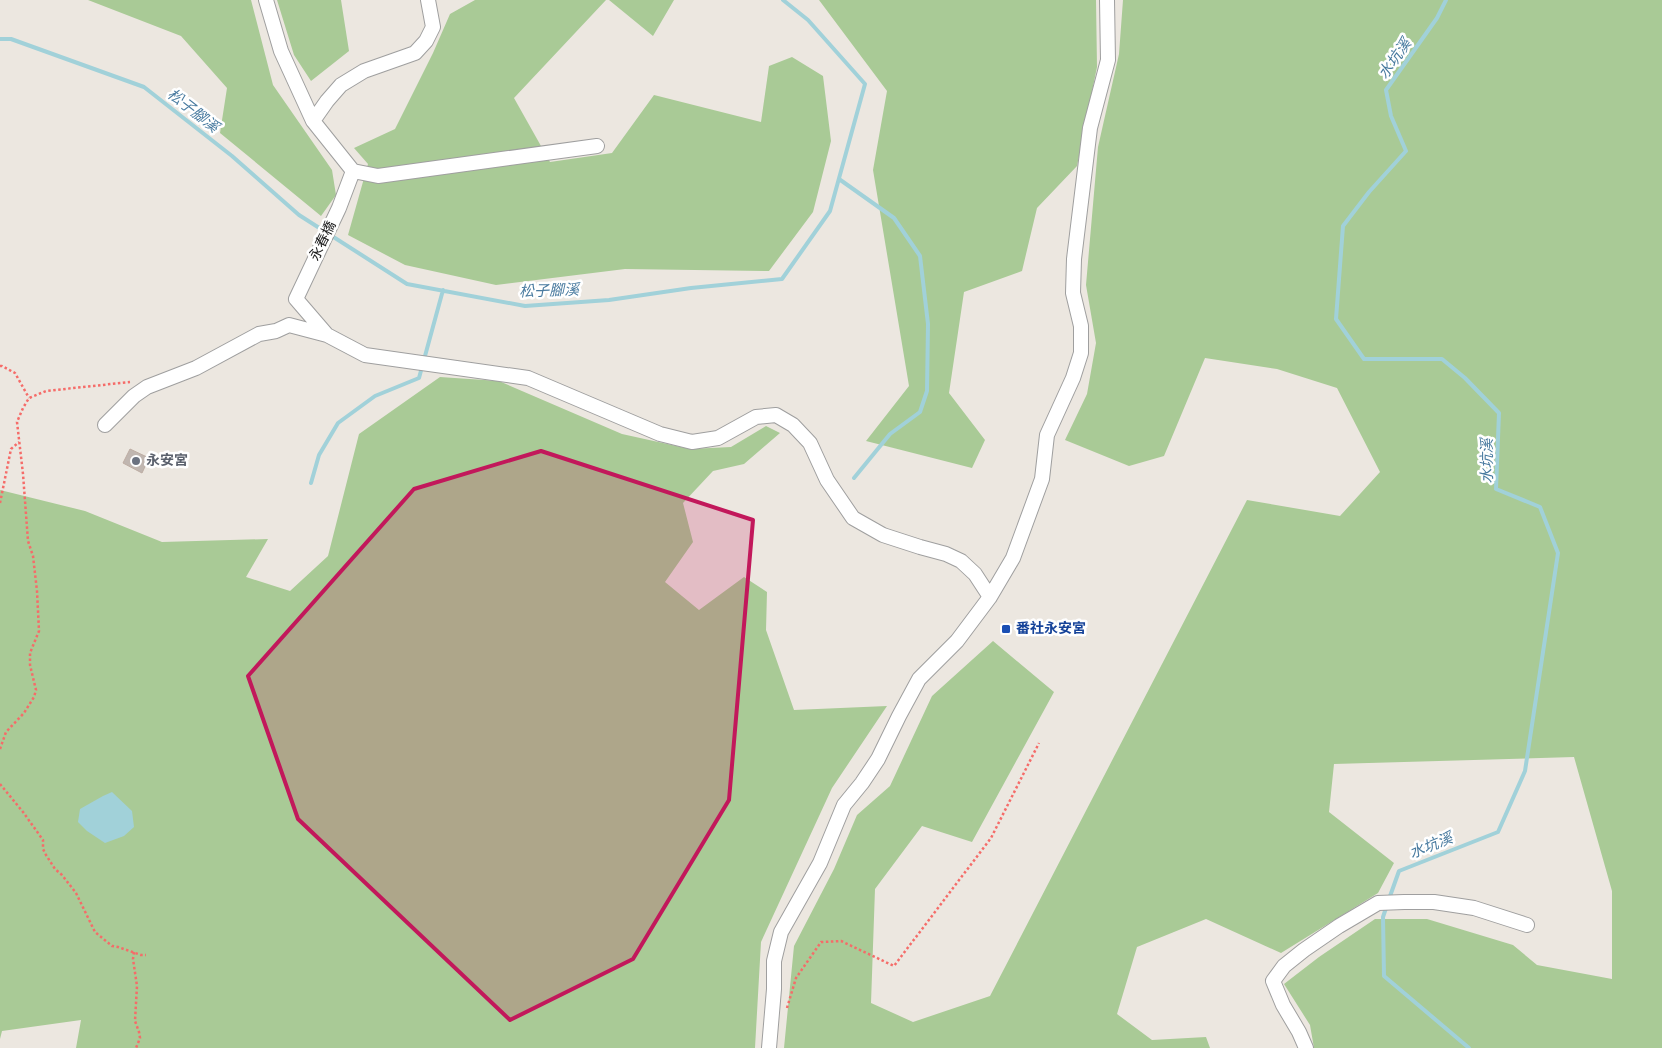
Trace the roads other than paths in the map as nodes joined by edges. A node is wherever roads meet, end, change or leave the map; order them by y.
1 (266, 0) edge
2 (428, 0) edge
3 (1107, 0) edge
4 (313, 120) junction
5 (597, 146) dead end
6 (353, 171) junction
7 (327, 336) junction
8 (105, 425) dead end
9 (990, 597) junction
10 (1527, 925) dead end
11 (769, 1048) edge
12 (1306, 1048) edge

1 - 4 street
2 - 4 street
3 - 9 street
4 - 6 street
5 - 6 street
6 - 7 street, 永春橋
7 - 8 street
7 - 9 street
9 - 11 street
10 - 12 street

